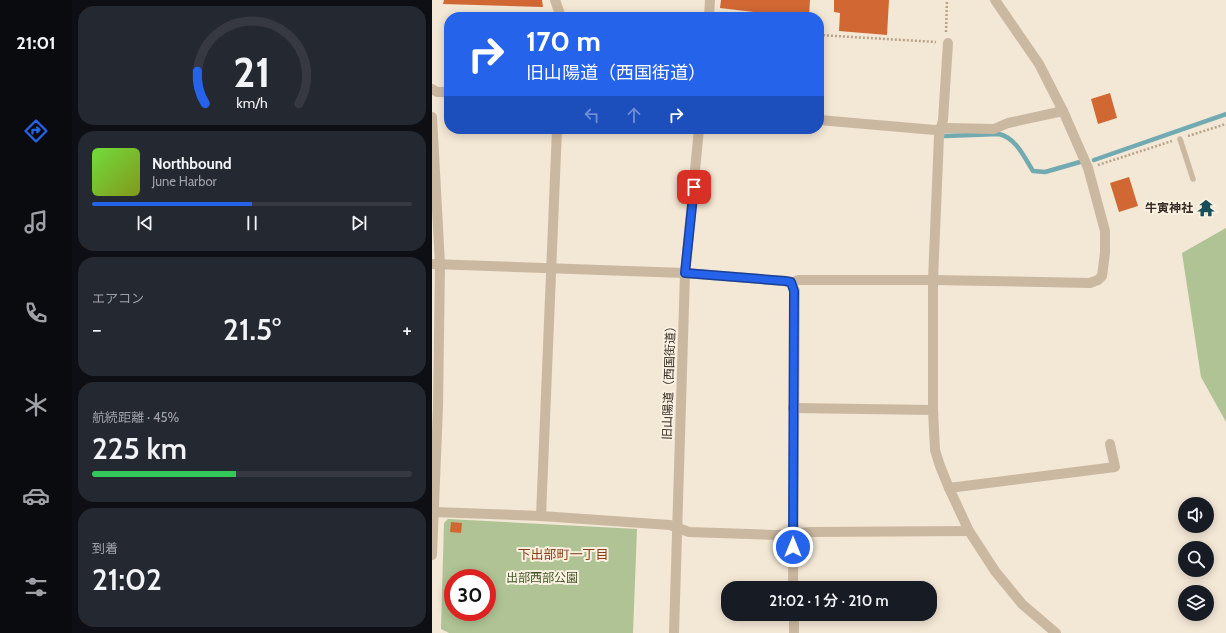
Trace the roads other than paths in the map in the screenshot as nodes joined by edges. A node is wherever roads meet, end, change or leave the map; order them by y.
1 (555, 0) edge
2 (710, 0) edge
3 (994, 0) edge
4 (559, 12) edge
5 (709, 12) edge
6 (948, 43) road end
7 (432, 89) edge
8 (444, 92) edge
9 (1063, 111) junction
10 (432, 117) edge
11 (824, 120) edge
12 (941, 129) junction
13 (557, 134) edge
14 (699, 134) edge
15 (1180, 139) road end
16 (1193, 179) dead end
17 (436, 264) edge
18 (552, 268) junction
19 (685, 273) junction
20 (933, 280) junction
21 (791, 282) junction
22 (435, 406) edge
23 (793, 408) junction
24 (933, 410) junction
25 (1110, 444) dead end
26 (949, 488) junction
27 (434, 512) junction
28 (541, 516) junction
29 (678, 528) junction
30 (969, 531) junction
31 (793, 534) junction
32 (432, 555) edge
33 (793, 581) edge
34 (794, 621) edge
35 (674, 633) edge
36 (794, 633) edge
37 (1056, 633) edge

1 - 4 street
2 - 5 street
3 - 9 street
6 - 12 street
7 - 8 street
9 - 12 street
9 - 20 street
10 - 17 street
11 - 12 street
12 - 20 street
13 - 18 street
14 - 19 street, 旧山陽道（西国街道）
15 - 16 lane
17 - 18 street
17 - 22 street
18 - 19 street
18 - 28 street
19 - 21 street
19 - 29 street, 旧山陽道（西国街道）
20 - 21 street
20 - 24 street
21 - 23 street
22 - 27 street
23 - 24 street
23 - 31 street
24 - 26 street
25 - 26 street
26 - 30 street
27 - 28 street
27 - 32 street
28 - 29 street
29 - 31 street
29 - 35 street, 旧山陽道（西国街道）
30 - 31 street
30 - 37 street
31 - 33 street
34 - 36 street

